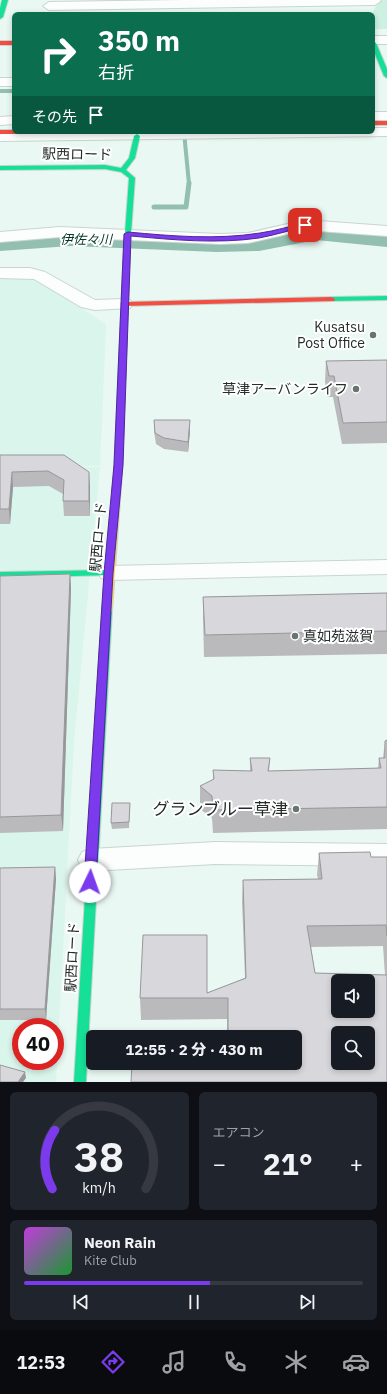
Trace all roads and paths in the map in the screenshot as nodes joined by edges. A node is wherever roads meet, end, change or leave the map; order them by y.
1 (4, 0) edge
2 (192, 1) edge
3 (321, 1) edge
4 (376, 1) edge
5 (48, 7) edge
6 (222, 8) edge
7 (324, 12) edge
8 (366, 12) edge
9 (0, 17) edge
10 (387, 40) edge
11 (375, 42) edge
12 (0, 43) edge
13 (12, 43) edge
14 (375, 47) edge
15 (387, 76) edge
16 (0, 82) edge
17 (12, 82) edge
18 (375, 116) edge
19 (387, 116) edge
20 (0, 120) edge
21 (12, 120) edge
22 (375, 123) edge
23 (387, 123) edge
24 (0, 126) edge
25 (12, 126) edge
26 (375, 129) edge
27 (375, 130) edge
28 (387, 130) edge
29 (0, 132) edge
30 (12, 132) edge
31 (220, 134) edge
32 (137, 136) junction
33 (0, 137) edge
34 (0, 168) edge
35 (123, 170) junction
36 (387, 231) edge
37 (0, 237) edge
38 (127, 239) junction
39 (0, 273) edge
40 (387, 298) edge
41 (124, 304) junction
42 (387, 567) edge
43 (109, 573) junction
44 (0, 575) edge
45 (387, 855) edge
46 (91, 860) junction
47 (80, 1082) edge

1 - 9 street
2 - 5 street
2 - 6 street
3 - 4 street
3 - 6 street
3 - 7 street
4 - 8 street
10 - 11 street
12 - 13 street
14 - 15 street
16 - 17 street
18 - 19 street
20 - 21 street
22 - 23 street
24 - 25 street
26 - 28 street
27 - 28 street
29 - 30 street
31 - 32 street
32 - 33 street
32 - 35 street
34 - 35 street, 駅西ロード
35 - 38 street, 駅西ロード
36 - 38 street
37 - 38 street
38 - 41 street, 駅西ロード
39 - 41 street
40 - 41 street
41 - 43 street, 駅西ロード
42 - 43 street
43 - 44 street
43 - 46 street, 駅西ロード
45 - 46 street
46 - 47 street, 駅西ロード

